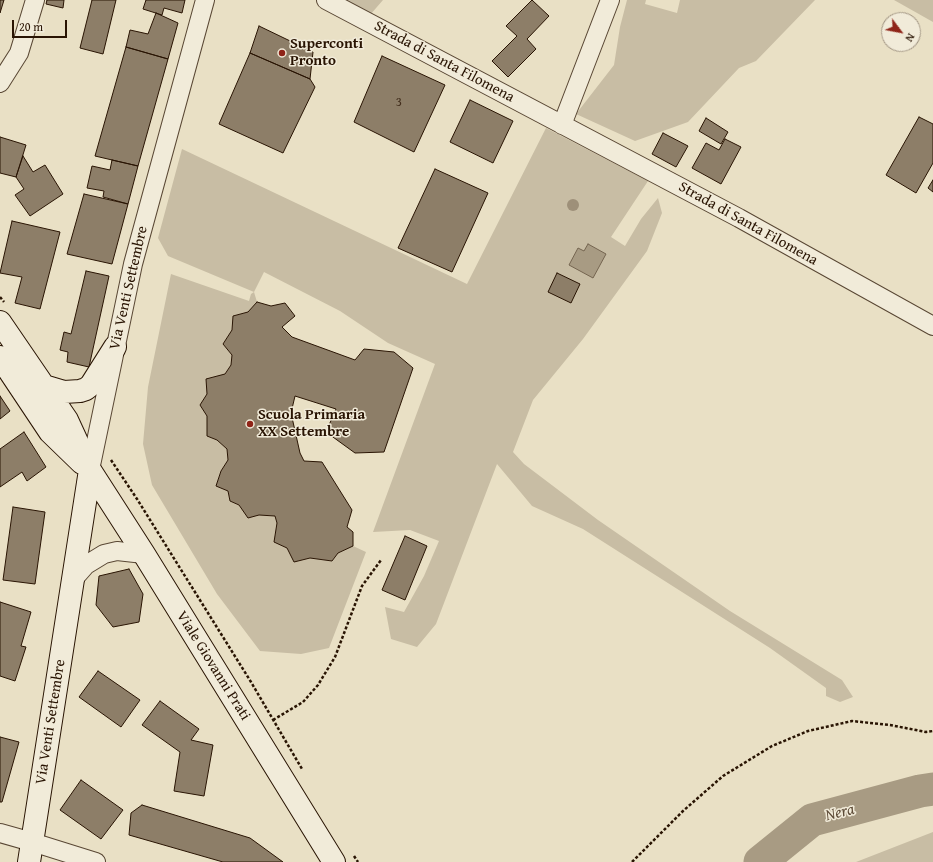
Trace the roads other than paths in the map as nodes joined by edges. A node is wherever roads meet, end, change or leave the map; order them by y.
1 (35, 0) edge
2 (205, 0) edge
3 (326, 0) edge
4 (610, 0) edge
5 (0, 83) edge
6 (562, 125) junction
7 (0, 322) edge
8 (933, 326) edge
9 (115, 347) junction
10 (0, 357) edge
11 (44, 386) junction
12 (90, 470) junction
13 (144, 554) junction
14 (72, 581) junction
15 (0, 834) edge
16 (31, 852) edge
17 (344, 859) edge
18 (96, 862) edge

1 - 5 street
2 - 9 street, Via Venti Settembre
3 - 6 street, Strada di Santa Filomena
4 - 6 street
6 - 8 street, Strada di Santa Filomena
7 - 11 main road
9 - 11 main road
9 - 12 street, Via Venti Settembre
10 - 12 main road
11 - 12 main road
12 - 13 main road, Viale Giovanni Prati
12 - 14 main road, Via Venti Settembre
13 - 14 street
13 - 17 main road, Viale Giovanni Prati
14 - 16 main road, Via Venti Settembre
15 - 16 street
16 - 18 street

